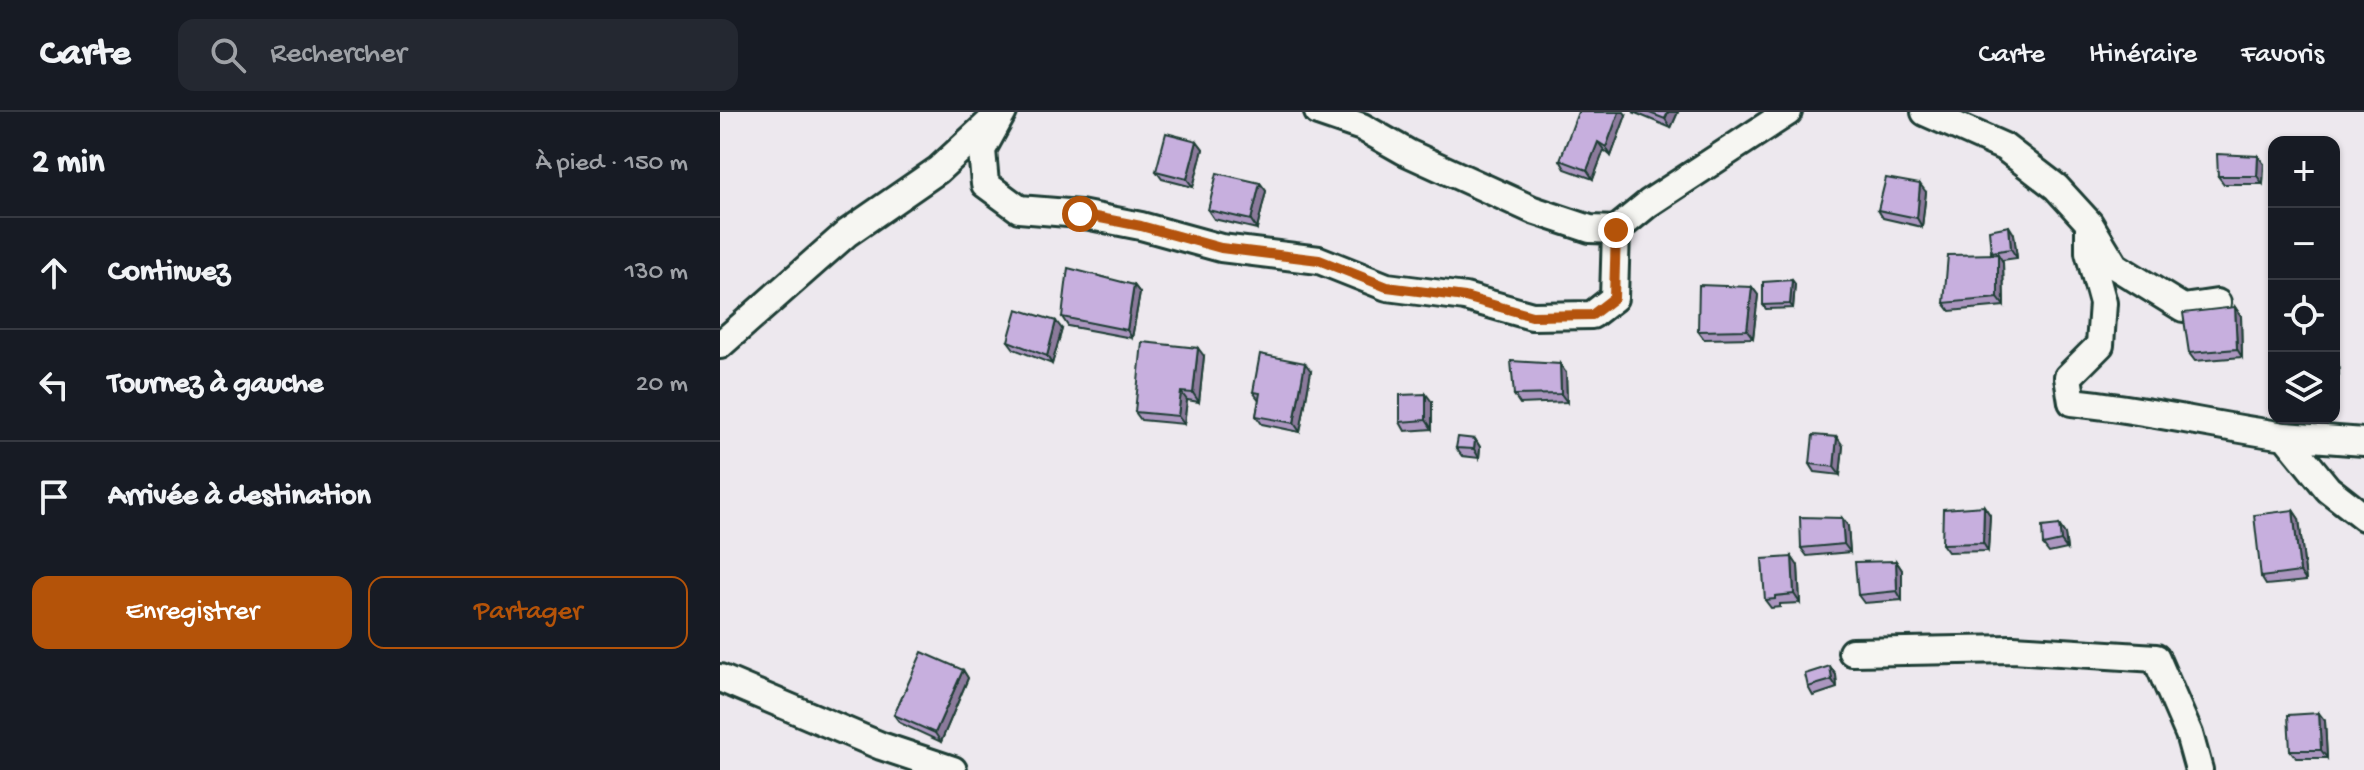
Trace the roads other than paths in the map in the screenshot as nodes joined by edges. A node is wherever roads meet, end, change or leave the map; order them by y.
1 (1003, 112) edge
2 (1318, 112) edge
3 (1788, 112) edge
4 (1925, 112) edge
5 (2089, 223) junction
6 (1616, 230) junction
7 (2217, 303) dead end
8 (720, 345) edge
9 (2285, 436) junction
10 (2364, 442) edge
11 (2364, 517) edge
12 (1852, 652) dead end
13 (720, 678) edge
14 (953, 770) edge
15 (2199, 770) edge

1 - 6 street
1 - 8 street
2 - 6 street
3 - 6 street
4 - 5 street
5 - 7 street
5 - 9 street
9 - 10 street
9 - 11 street
12 - 15 street
13 - 14 street

